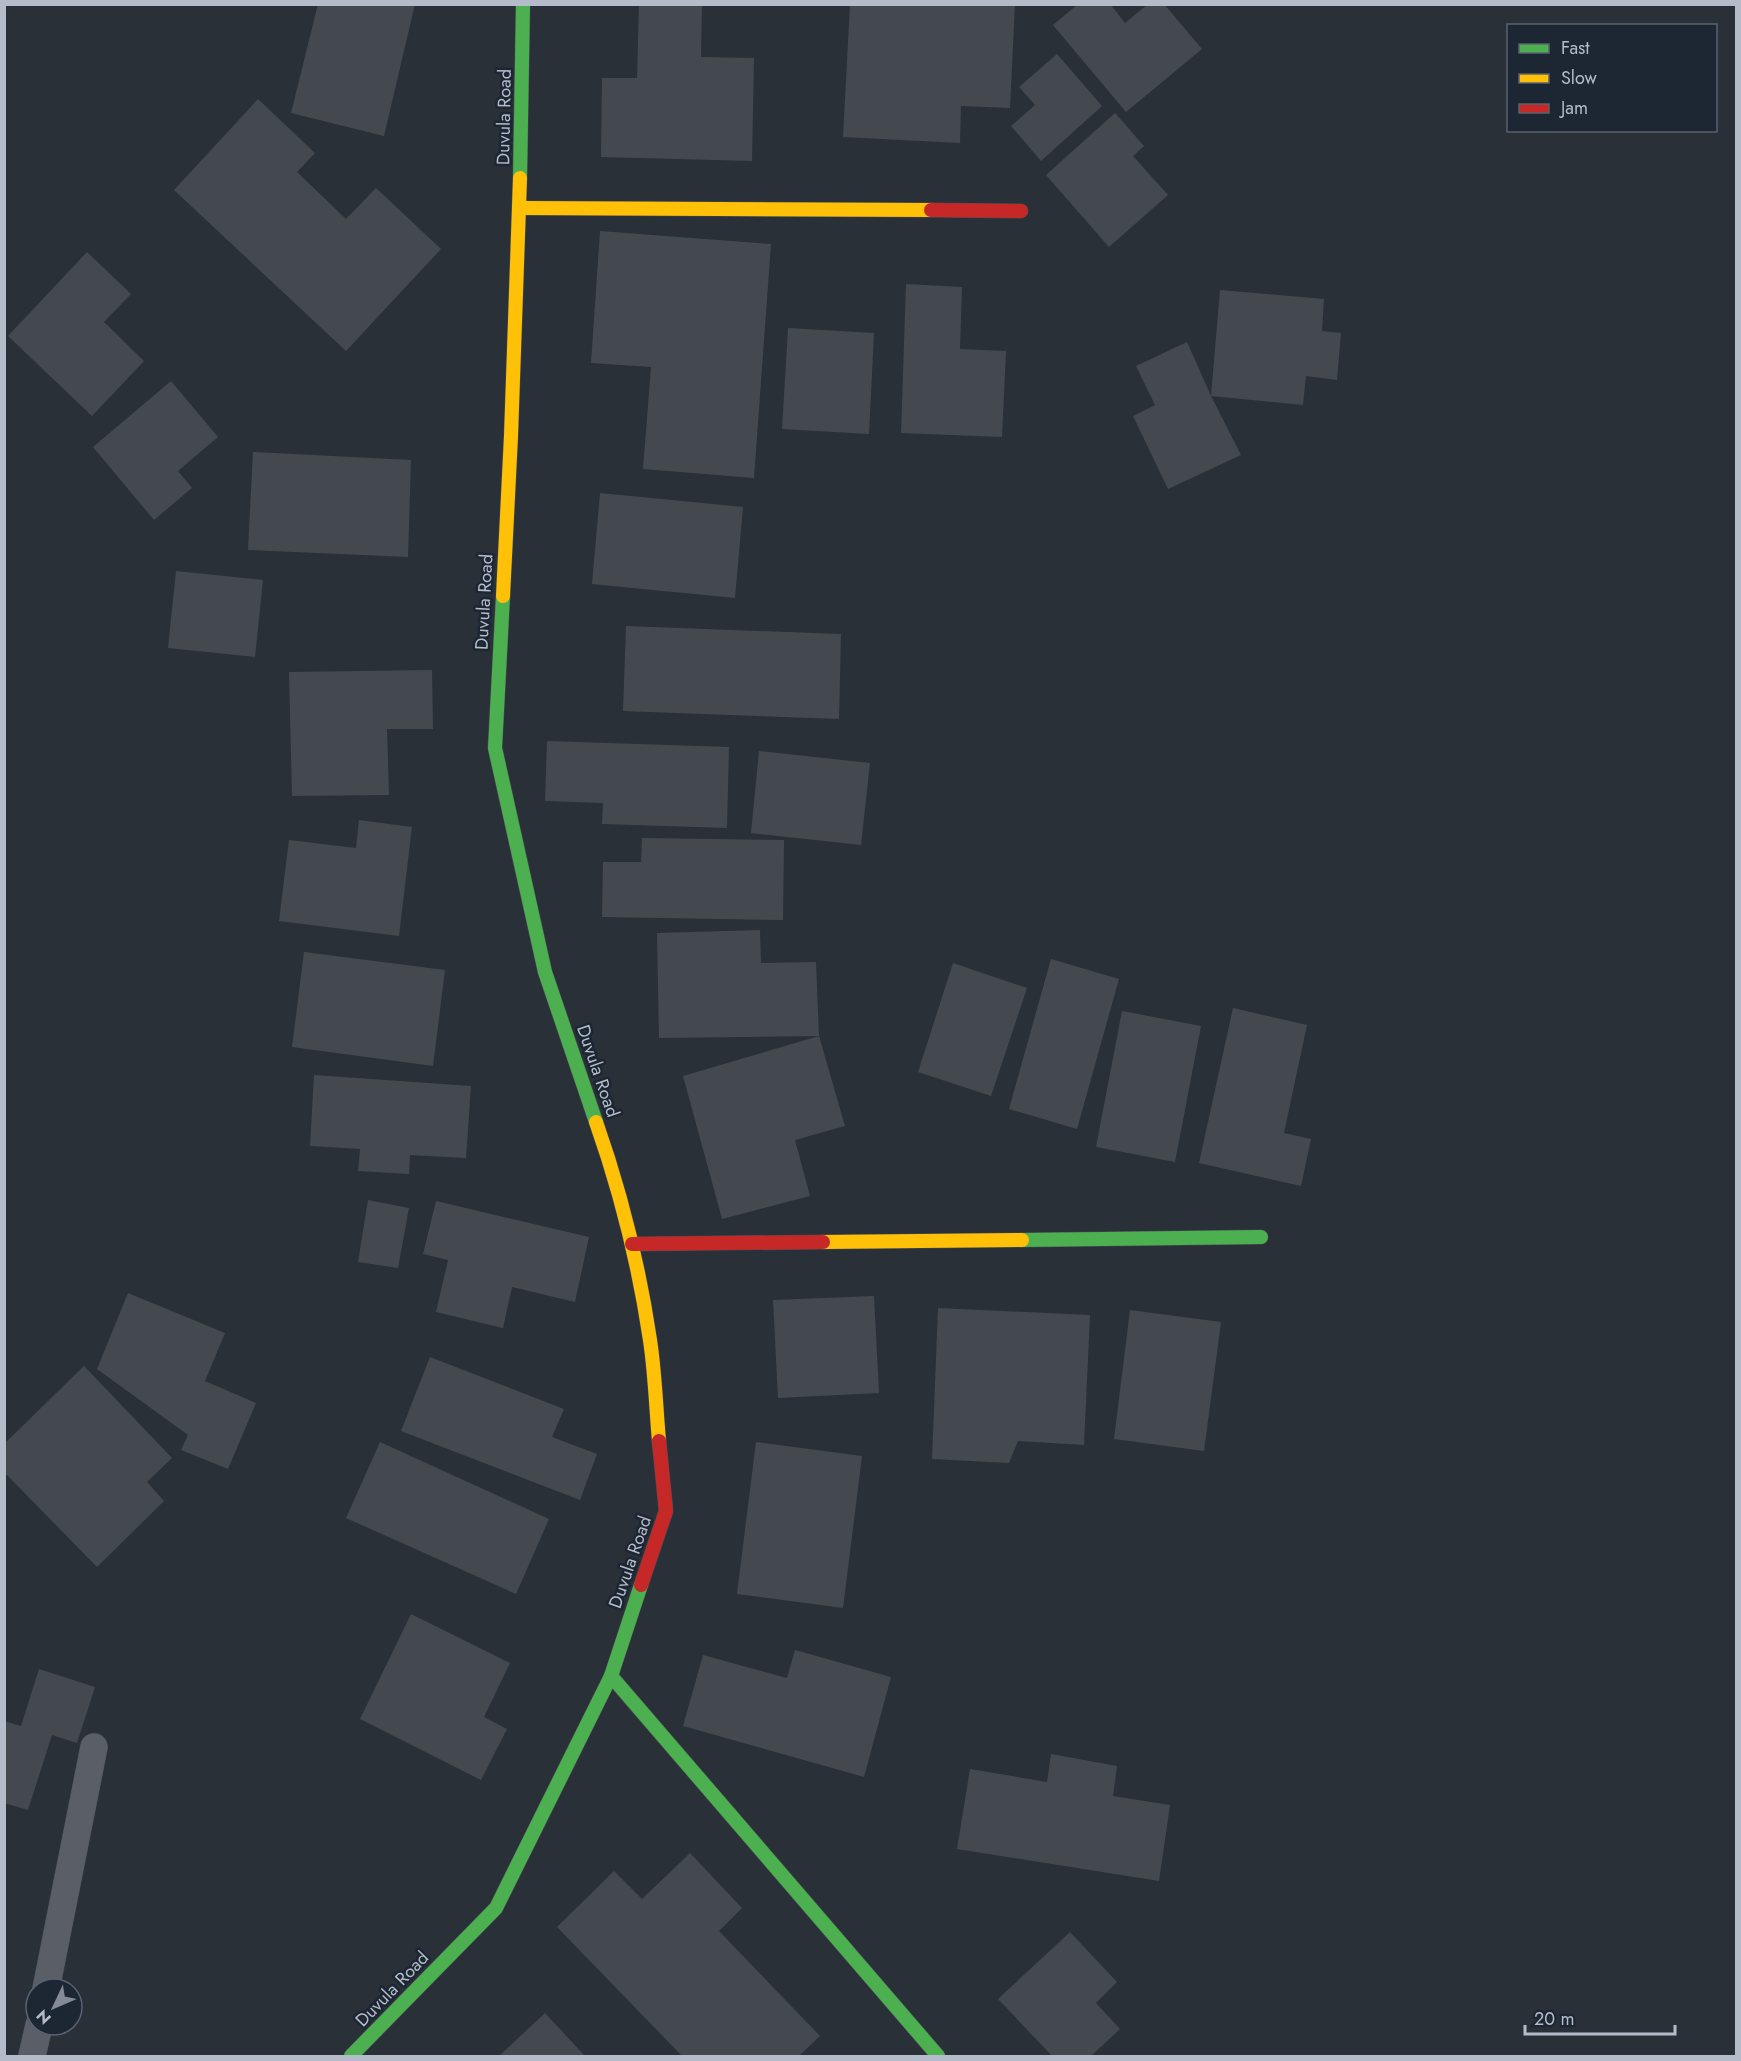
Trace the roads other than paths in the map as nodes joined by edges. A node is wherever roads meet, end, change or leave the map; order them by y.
1 (524, 4) edge
2 (520, 208) junction
3 (1021, 211) dead end
4 (1261, 1237) dead end
5 (632, 1244) junction
6 (611, 1676) junction
7 (94, 1747) dead end
8 (48, 1977) edge
9 (36, 2037) edge
10 (32, 2056) edge
11 (351, 2056) edge
12 (938, 2056) edge

1 - 2 street, Duvula Road
2 - 3 street
2 - 5 street, Duvula Road
4 - 5 street
5 - 6 street, Duvula Road
6 - 11 street, Duvula Road
6 - 12 street
7 - 8 lane
9 - 10 lane

